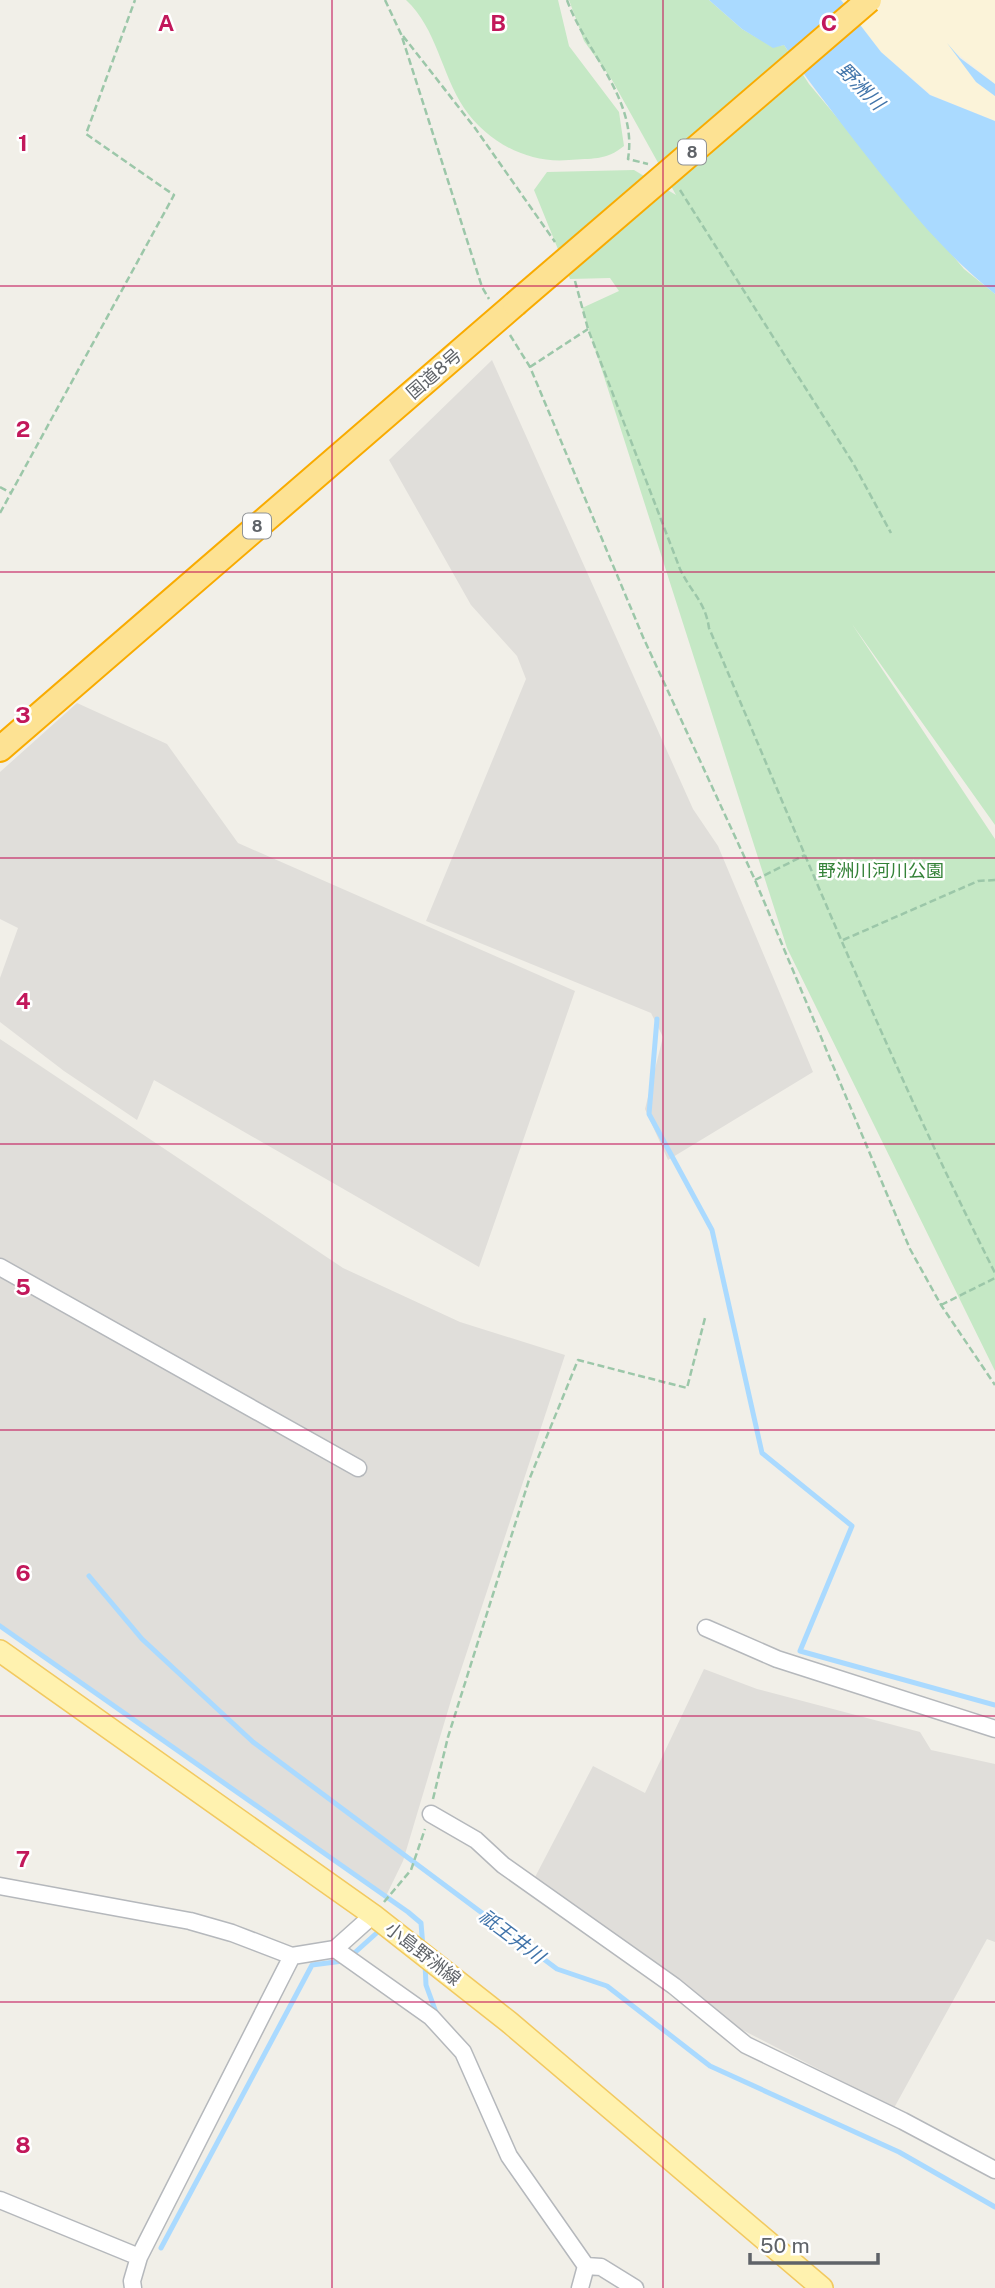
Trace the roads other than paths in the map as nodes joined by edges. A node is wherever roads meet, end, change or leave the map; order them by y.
1 (869, 0) edge
2 (0, 749) edge
3 (0, 1267) edge
4 (358, 1468) dead end
5 (705, 1628) dead end
6 (0, 1651) edge
7 (995, 1729) edge
8 (431, 1814) road end
9 (0, 1886) edge
10 (373, 1915) junction
11 (335, 1949) junction
12 (292, 1956) junction
13 (995, 2170) edge
14 (0, 2200) edge
15 (139, 2257) junction
16 (586, 2266) junction
17 (133, 2288) edge
18 (580, 2288) edge
19 (635, 2288) edge
20 (821, 2288) edge

1 - 2 highway, 国道8号 / 8, bridge
3 - 4 street
5 - 7 street
6 - 10 main road, 小島野洲線
8 - 13 street
9 - 12 street
10 - 11 street
10 - 20 main road, 小島野洲線
11 - 12 street
11 - 16 street
12 - 15 street
14 - 15 street
15 - 17 street
16 - 18 street
16 - 19 street

